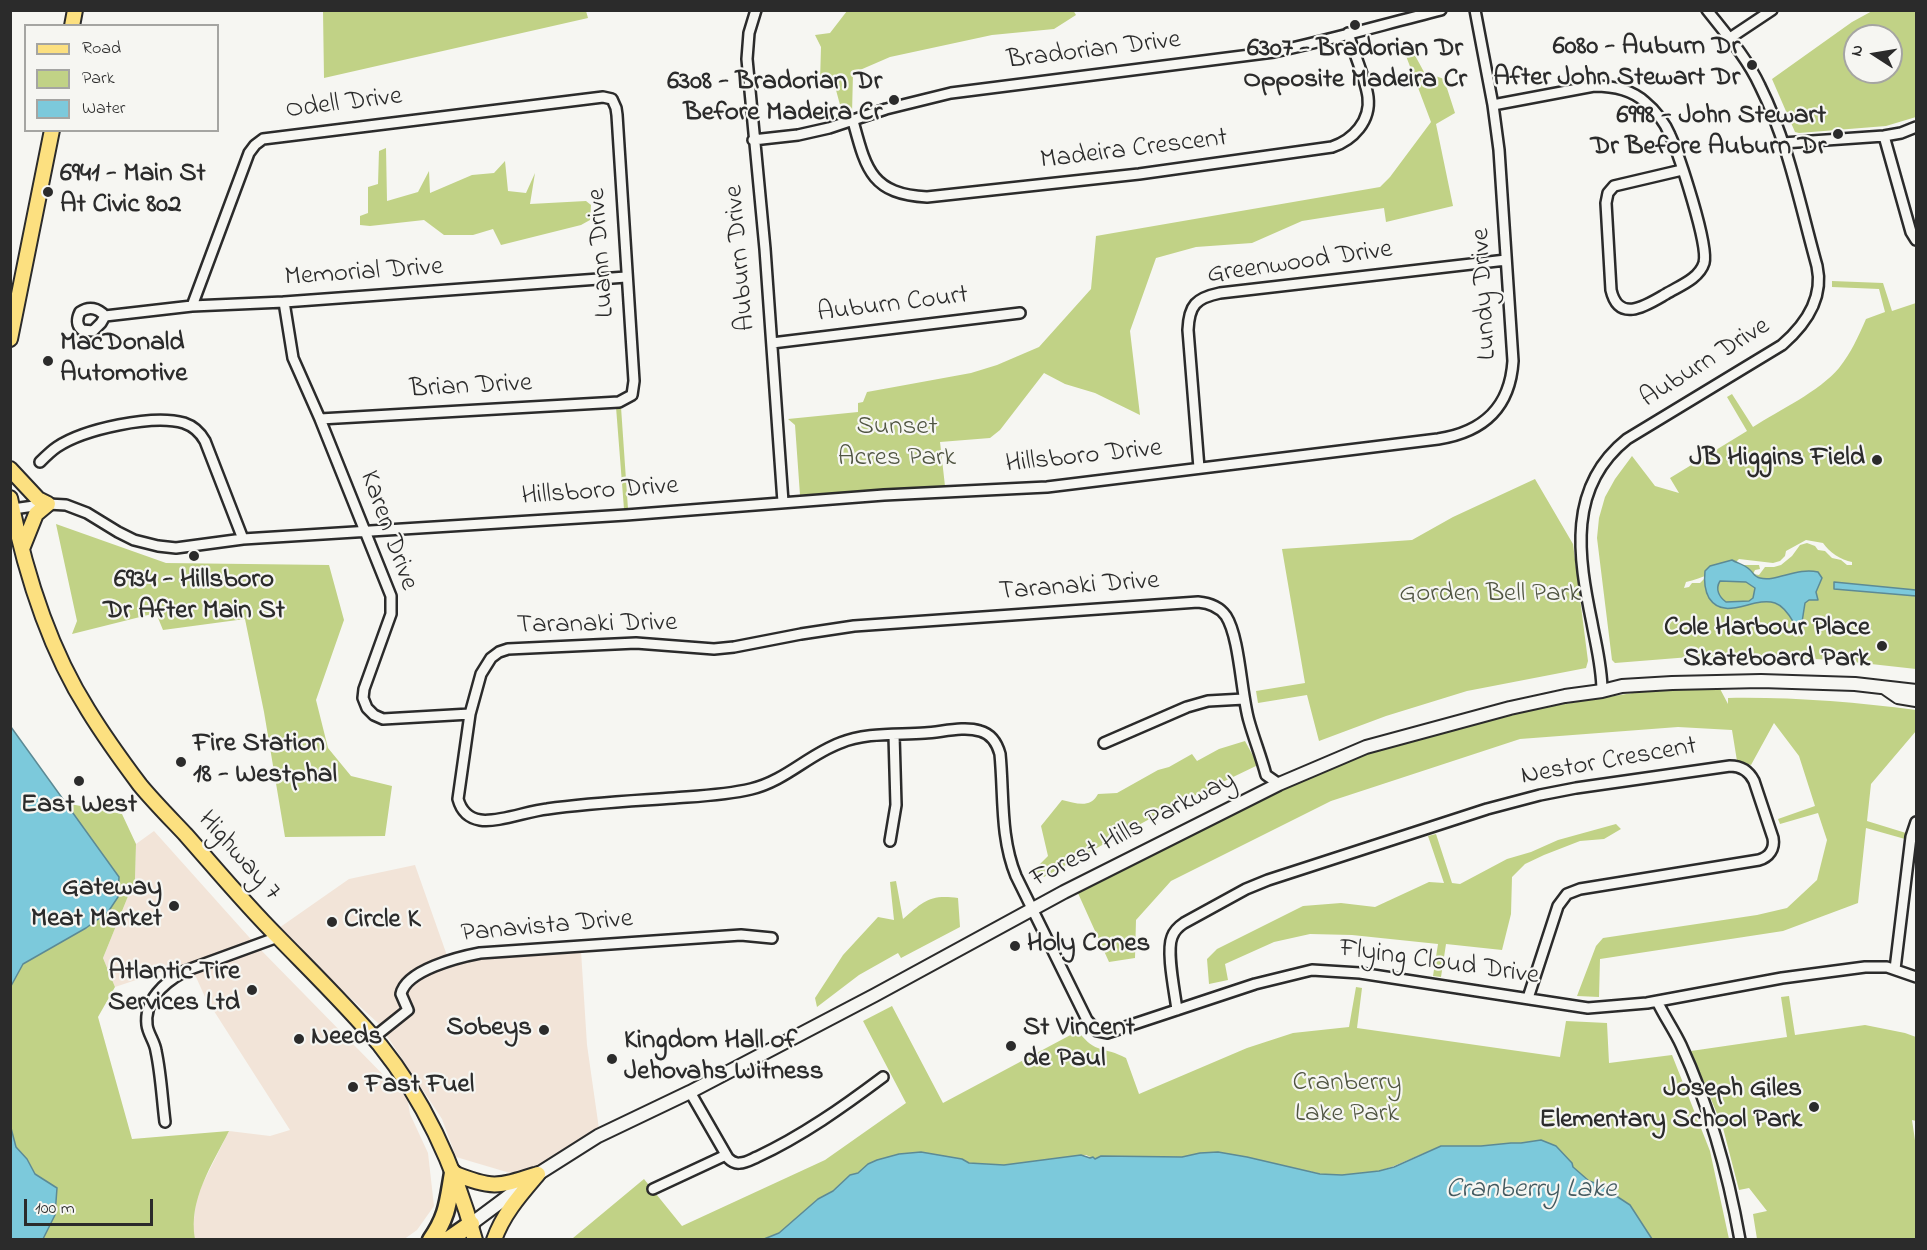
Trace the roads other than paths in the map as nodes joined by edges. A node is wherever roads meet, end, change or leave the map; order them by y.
1 (756, 10) edge
2 (1441, 10) edge
3 (1476, 10) edge
4 (1707, 10) edge
5 (1772, 10) edge
6 (1348, 33) junction
7 (1730, 38) junction
8 (612, 99) joint
9 (1493, 105) junction
10 (853, 121) junction
11 (1917, 127) edge
12 (52, 132) edge
13 (1884, 136) junction
14 (753, 140) junction
15 (1783, 143) junction
16 (1682, 170) junction
17 (1917, 240) edge
18 (1506, 260) junction
19 (626, 277) junction
20 (284, 302) junction
21 (192, 306) junction
22 (1020, 313) dead end
23 (105, 316) dead end
24 (10, 339) edge
25 (772, 343) junction
26 (625, 400) joint
27 (320, 419) junction
28 (40, 462) dead end
29 (1199, 468) junction
30 (10, 469) edge
31 (783, 502) junction
32 (12, 504) edge
33 (48, 504) junction
34 (365, 532) junction
35 (10, 537) edge
36 (243, 539) junction
37 (22, 549) junction
38 (1885, 688) junction
39 (1602, 691) junction
40 (1917, 691) edge
41 (1244, 699) junction
42 (1917, 700) edge
43 (470, 714) junction
44 (894, 735) junction
45 (1104, 743) dead end
46 (1279, 784) junction
47 (1917, 822) edge
48 (890, 841) dead end
49 (1031, 910) junction
50 (278, 937) junction
51 (772, 938) dead end
52 (1895, 969) junction
53 (1917, 977) edge
54 (1528, 998) junction
55 (1657, 1001) junction
56 (1177, 1010) junction
57 (373, 1038) junction
58 (883, 1077) dead end
59 (690, 1092) junction
60 (165, 1122) dead end
61 (726, 1155) junction
62 (453, 1173) junction
63 (538, 1173) junction
64 (653, 1189) dead end
65 (473, 1232) edge
66 (431, 1239) edge
67 (448, 1239) edge
68 (494, 1239) edge
69 (1740, 1239) edge

1 - 14 street, Auburn Drive
2 - 6 street, Bradorian Drive
3 - 9 street, Lundy Drive
4 - 7 street, Auburn Drive
5 - 7 street
6 - 10 street, Bradorian Drive
6 - 10 street, Madeira Crescent
7 - 15 street, Auburn Drive
8 - 19 street, Luann Drive
8 - 21 street, Odell Drive
9 - 16 street
9 - 18 street, Lundy Drive
10 - 14 street, Bradorian Drive
11 - 13 street
12 - 24 main road
13 - 15 street
13 - 17 street
14 - 25 street, Auburn Drive
15 - 39 street, Auburn Drive
16 - 16 street
18 - 29 street, Lundy Drive
18 - 29 street, Greenwood Drive
19 - 20 street, Memorial Drive
19 - 26 street, Luann Drive
20 - 21 street, Memorial Drive
20 - 27 street, Karen Drive
21 - 23 street, Memorial Drive
22 - 25 street, Auburn Court
25 - 31 street, Auburn Drive
26 - 27 street, Brian Drive
27 - 34 street, Karen Drive
28 - 36 street
29 - 31 street, Hillsboro Drive
30 - 33 main road
31 - 34 street, Hillsboro Drive
32 - 33 street, Hillsboro Drive
32 - 37 main road, Highway 7
33 - 36 street, Hillsboro Drive
33 - 37 main road
34 - 36 street, Hillsboro Drive
34 - 43 street, Karen Drive
35 - 37 main road
37 - 50 main road, Highway 7
38 - 39 main road, Forest Hills Parkway
38 - 40 main road, Forest Hills Parkway
38 - 42 main road, Forest Hills Parkway
39 - 46 main road, Forest Hills Parkway
41 - 43 street, Taranaki Drive
41 - 45 street
41 - 46 street, Taranaki Drive
43 - 44 street, Taranaki Drive
44 - 48 street
44 - 49 street, Taranaki Drive
46 - 49 main road, Forest Hills Parkway
47 - 52 street
49 - 56 street, Flying Cloud Drive
49 - 59 main road, Forest Hills Parkway
50 - 57 main road, Highway 7
50 - 60 street
51 - 57 street, Panavista Drive
52 - 53 street, Flying Cloud Drive
52 - 55 street, Flying Cloud Drive
54 - 55 street, Flying Cloud Drive
54 - 56 street, Flying Cloud Drive
54 - 56 street, Nestor Crescent
55 - 69 street
57 - 62 main road, Highway 7
58 - 61 street
59 - 61 street
59 - 63 main road, Forest Hills Parkway
61 - 64 street
62 - 63 main road
62 - 65 main road, Highway 7
62 - 66 highway
63 - 65 main road, Forest Hills Parkway
63 - 68 main road
65 - 67 highway

